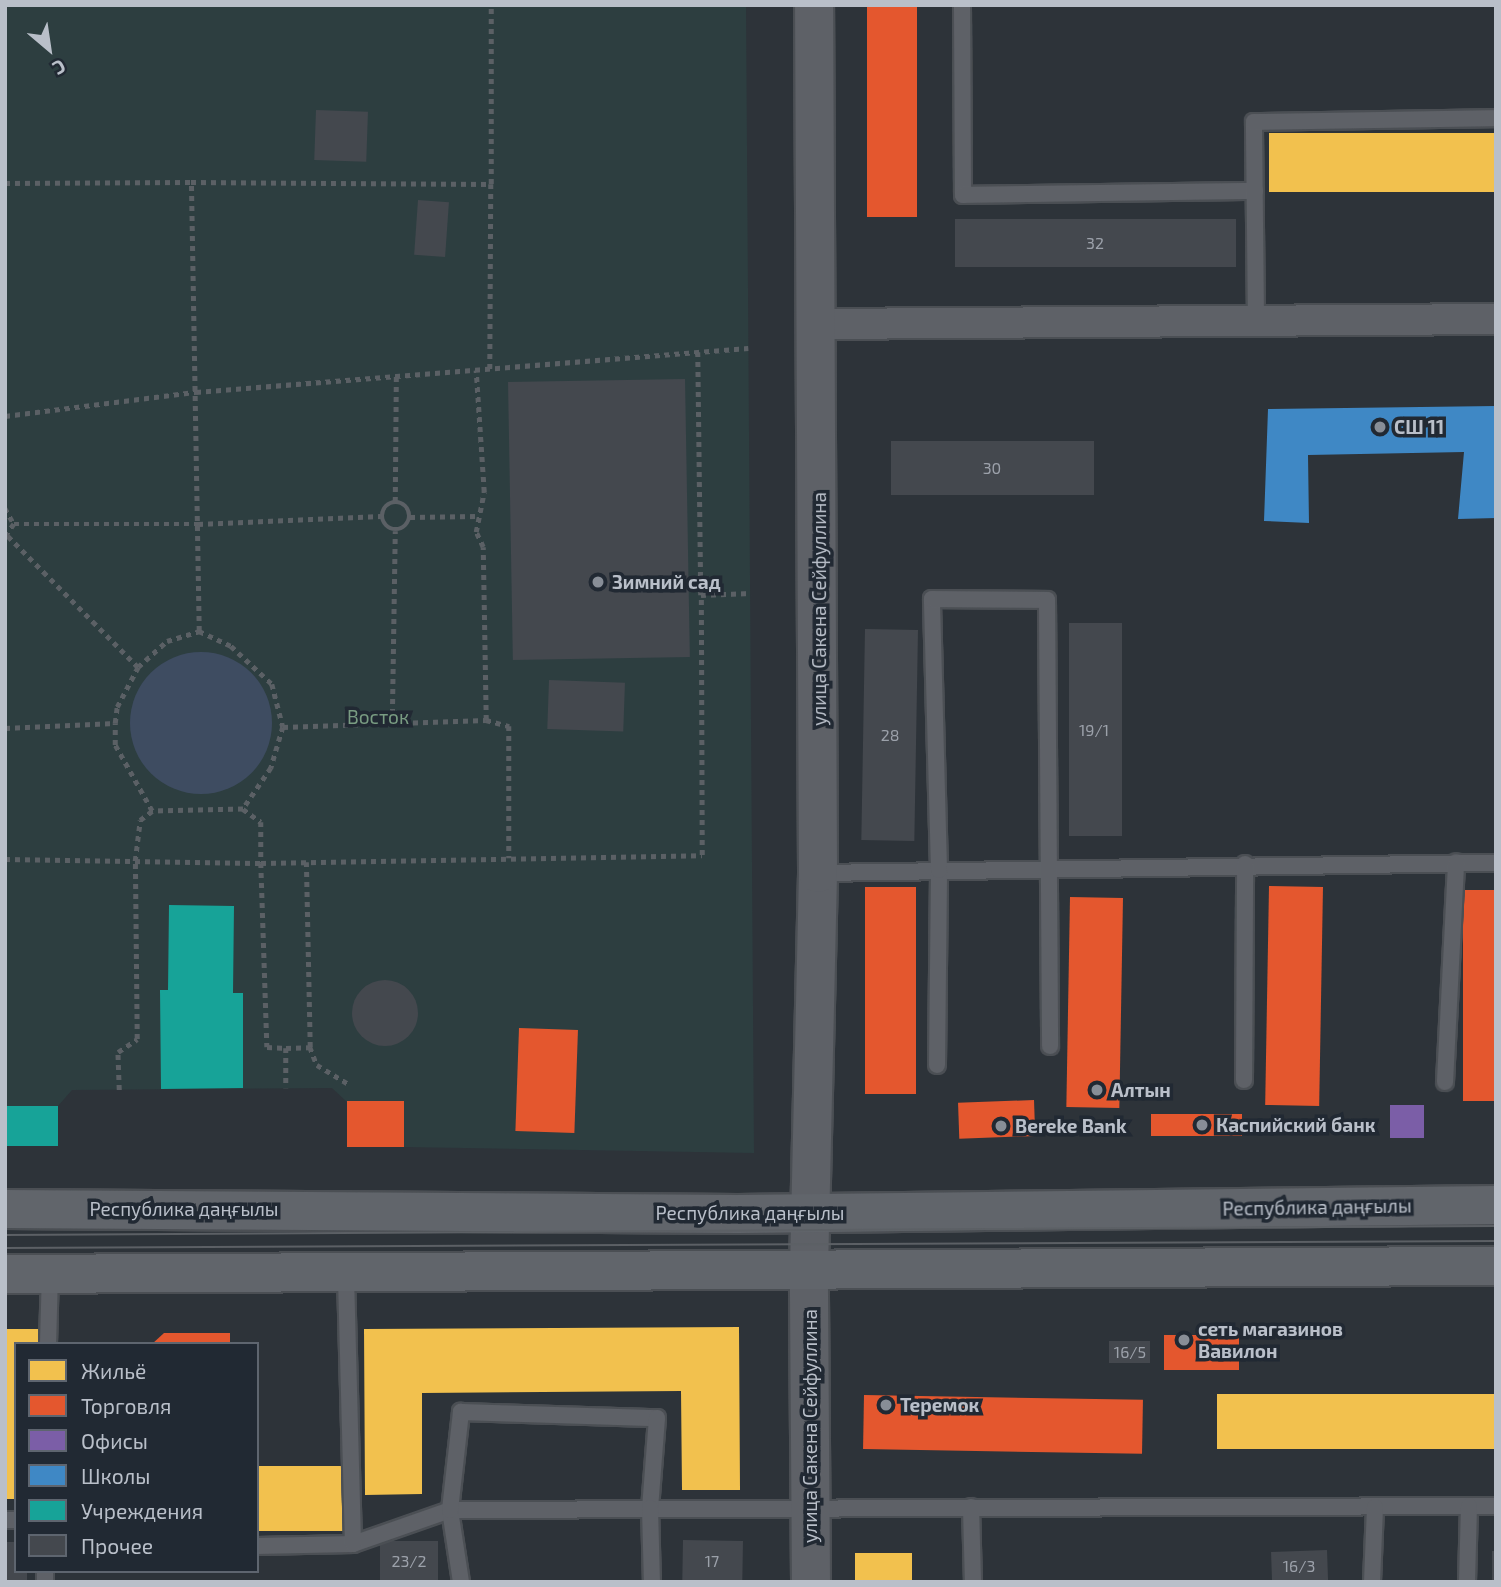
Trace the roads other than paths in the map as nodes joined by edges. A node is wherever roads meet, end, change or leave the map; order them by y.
1 (814, 5) edge
2 (962, 5) edge
3 (1496, 118) edge
4 (1255, 191) junction
5 (1496, 319) edge
6 (1256, 320) junction
7 (819, 324) junction
8 (1456, 862) junction
9 (1496, 863) edge
10 (1245, 864) junction
11 (1049, 868) junction
12 (939, 870) junction
13 (818, 873) junction
14 (1050, 1046) dead end
15 (937, 1065) dead end
16 (1244, 1080) dead end
17 (1445, 1082) dead end
18 (1496, 1205) edge
19 (5, 1209) edge
20 (812, 1213) junction
21 (1496, 1266) edge
22 (810, 1270) junction
23 (346, 1271) junction
24 (5, 1274) edge
25 (50, 1274) junction
26 (48, 1342) edge
27 (1468, 1506) junction
28 (1496, 1506) edge
29 (810, 1507) junction
30 (971, 1507) junction
31 (1375, 1507) junction
32 (650, 1508) junction
33 (450, 1510) junction
34 (353, 1544) junction
35 (259, 1546) edge
36 (461, 1582) edge
37 (652, 1582) edge
38 (811, 1582) edge
39 (973, 1582) edge
40 (1372, 1582) edge
41 (1467, 1582) edge

1 - 7 street, улица Сакена Сейфуллина
2 - 4 lane
3 - 4 lane
4 - 6 lane
5 - 6 street
6 - 7 street
7 - 13 street, улица Сакена Сейфуллина
8 - 9 lane
8 - 10 lane
8 - 17 lane
10 - 11 lane
10 - 16 lane
11 - 12 lane
11 - 12 lane
11 - 14 lane
12 - 13 lane
12 - 15 lane
13 - 20 street, улица Сакена Сейфуллина
18 - 20 main road, Республика даңғылы
19 - 20 main road, Республика даңғылы
20 - 22 street, улица Сакена Сейфуллина
21 - 22 main road
22 - 23 main road
22 - 29 street, улица Сакена Сейфуллина
23 - 25 main road
23 - 34 lane
24 - 25 main road
25 - 26 lane
27 - 28 lane
27 - 31 lane
27 - 41 lane
29 - 30 lane
29 - 32 lane
29 - 38 street, улица Сакена Сейфуллина
30 - 31 lane
30 - 39 lane
31 - 40 lane
32 - 33 lane
32 - 33 lane
32 - 37 lane
33 - 34 lane
33 - 36 lane
34 - 35 lane

